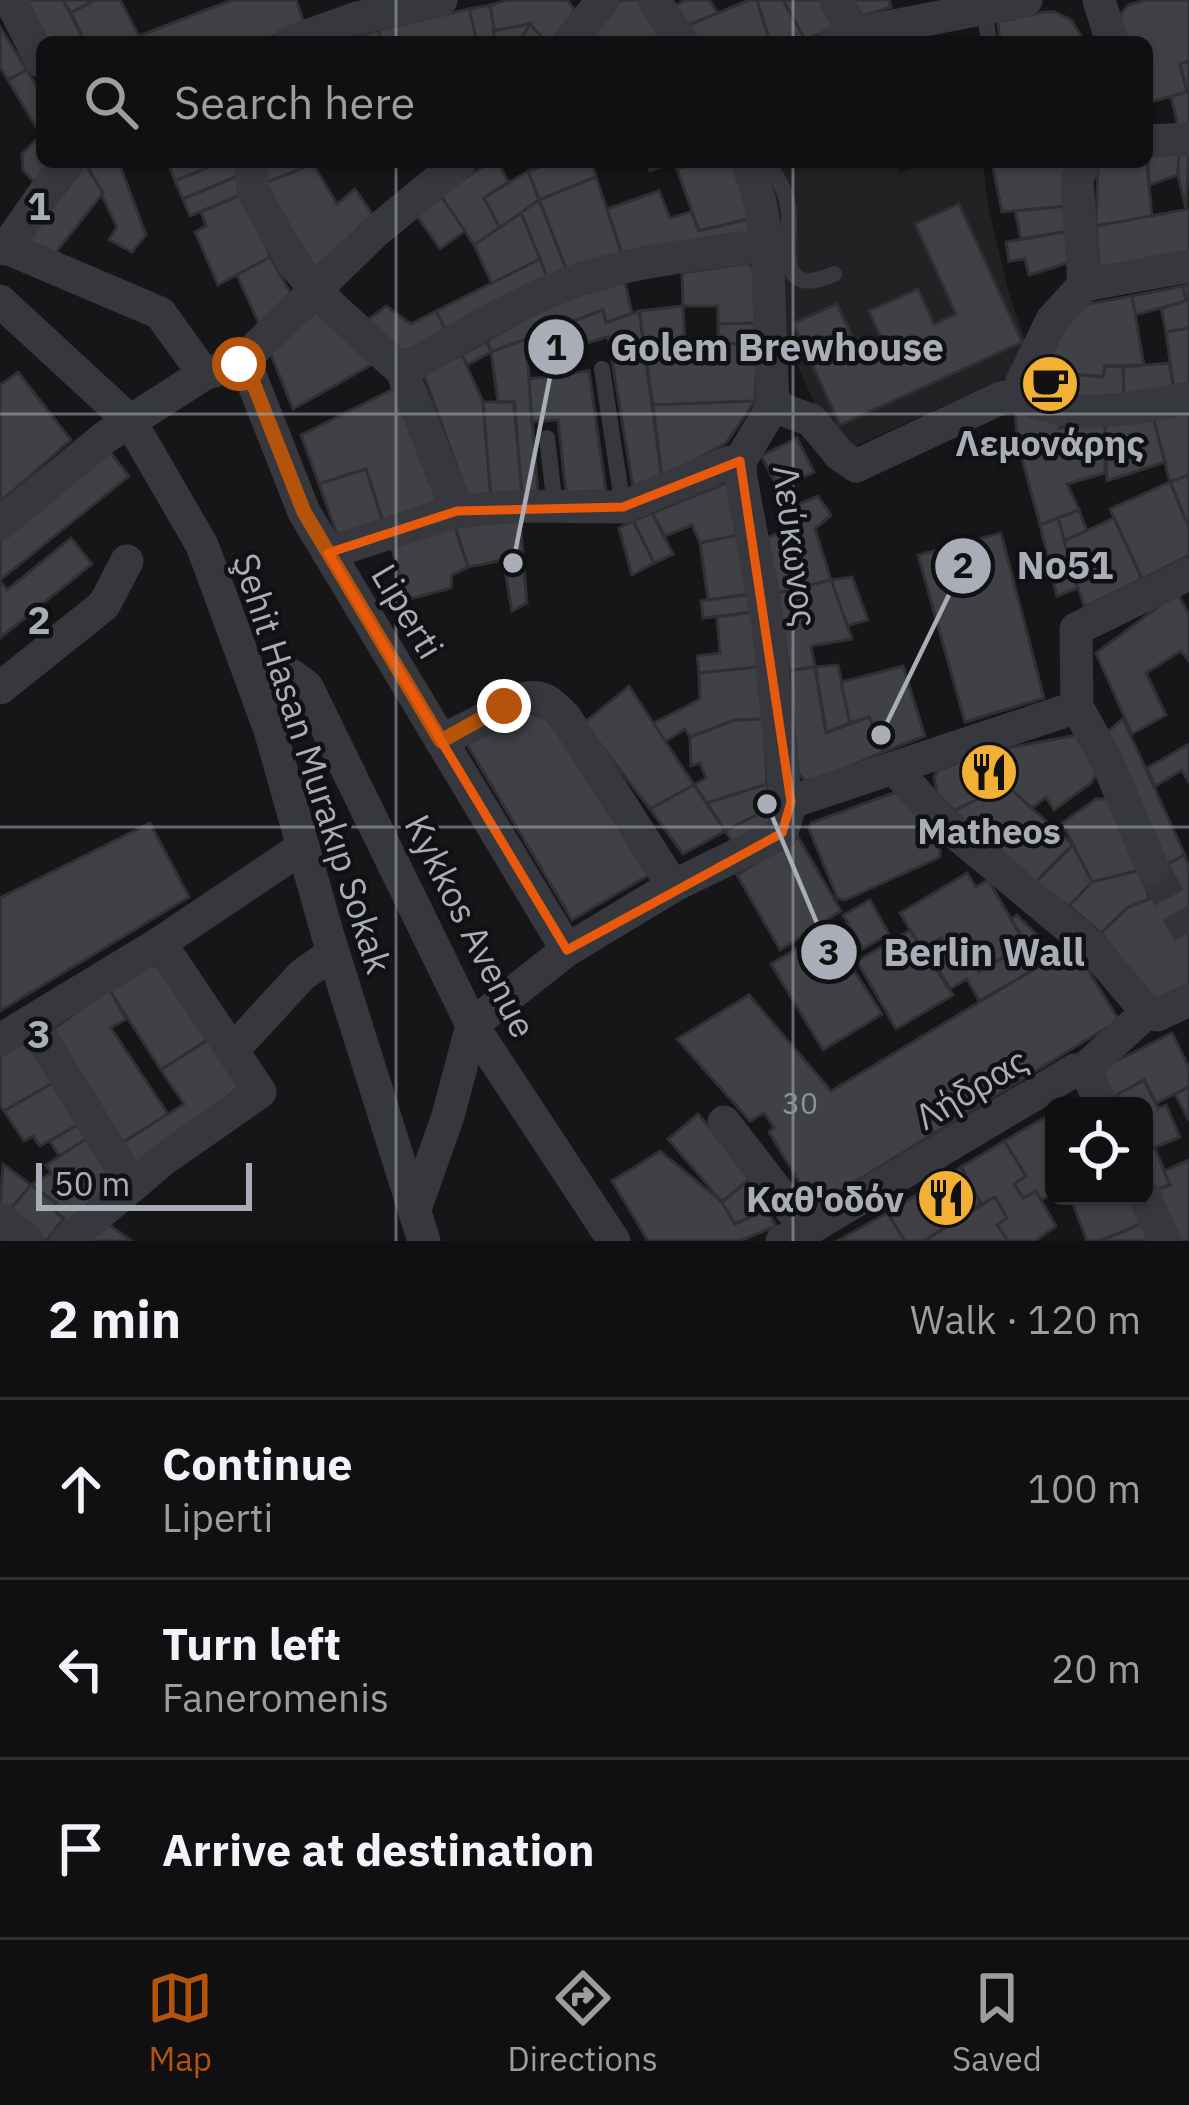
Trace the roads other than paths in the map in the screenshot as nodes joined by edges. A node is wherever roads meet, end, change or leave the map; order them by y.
1 (10, 0) edge
2 (441, 0) edge
3 (654, 0) edge
4 (836, 0) edge
5 (1026, 0) edge
6 (1099, 0) edge
7 (596, 2) edge
8 (317, 15) edge
9 (998, 15) edge
10 (573, 36) edge
11 (678, 36) edge
12 (843, 36) edge
13 (856, 36) edge
14 (1110, 36) edge
15 (36, 50) edge
16 (1189, 139) edge
17 (1153, 141) edge
18 (62, 168) edge
19 (251, 168) edge
20 (453, 168) edge
21 (748, 168) edge
22 (770, 168) edge
23 (1082, 168) edge
24 (766, 244) junction
25 (3, 247) edge
26 (1189, 266) edge
27 (834, 274) dead end
28 (1084, 286) junction
29 (307, 298) junction
30 (0, 302) edge
31 (239, 364) junction
32 (602, 369) dead end
33 (402, 371) junction
34 (204, 374) junction
35 (1015, 396) junction
36 (1189, 398) edge
37 (773, 406) junction
38 (117, 429) junction
39 (547, 438) dead end
40 (740, 461) junction
41 (555, 506) junction
42 (623, 507) junction
43 (457, 511) junction
44 (0, 524) edge
45 (328, 553) junction
46 (128, 561) dead end
47 (1185, 584) edge
48 (253, 683) junction
49 (0, 688) edge
50 (1077, 707) junction
51 (441, 741) junction
52 (895, 769) junction
53 (791, 802) junction
54 (303, 847) junction
55 (1153, 869) tunnel mouth
56 (674, 886) junction
57 (150, 949) junction
58 (567, 950) junction
59 (333, 953) junction
60 (1189, 1000) edge
61 (1148, 1012) junction
62 (31, 1021) junction
63 (472, 1024) junction
64 (0, 1040) edge
65 (233, 1050) junction
66 (1088, 1071) junction
67 (1098, 1097) edge
68 (724, 1122) dead end
69 (132, 1185) junction
70 (1148, 1205) edge
71 (0, 1219) edge
72 (420, 1225) edge
73 (795, 1236) edge
74 (28, 1241) edge
75 (67, 1241) edge
76 (614, 1241) edge
77 (1165, 1241) edge

1 - 15 street
2 - 8 street
3 - 11 street
4 - 12 street
5 - 9 street
6 - 14 street
7 - 10 street
9 - 13 street
16 - 17 street
18 - 25 street
19 - 29 street
20 - 29 street
21 - 24 street
22 - 27 lane
23 - 28 street
24 - 33 street
24 - 37 street
25 - 34 street
26 - 28 street
28 - 35 street
29 - 31 street
29 - 33 street
30 - 38 street, Şehit Hasan Murakıp Sokak
31 - 34 street
31 - 45 street, Liperti
32 - 42 lane
33 - 43 street
34 - 38 street
35 - 36 street
35 - 37 street
37 - 40 street, Λεύκωνος
38 - 44 street
38 - 48 street, Şehit Hasan Murakıp Sokak
39 - 41 lane
40 - 42 street
40 - 53 street, Λεύκωνος
41 - 42 street
41 - 43 street
43 - 45 street
45 - 51 street, Liperti
46 - 49 street
47 - 50 street
48 - 54 street, Şehit Hasan Murakıp Sokak
48 - 63 street, Kykkos Avenue
50 - 52 street
50 - 55 street
51 - 56 street
51 - 58 street, Liperti
52 - 53 street
52 - 61 street
53 - 56 street
54 - 57 street
54 - 59 street, Şehit Hasan Murakıp Sokak
56 - 58 street
57 - 62 street
57 - 65 street
58 - 63 street
59 - 65 street
59 - 72 street, Şehit Hasan Murakıp Sokak
60 - 61 street, Λήδρας
61 - 66 street, Λήδρας
62 - 64 street
62 - 69 street
63 - 72 street
63 - 76 street, Kykkos Avenue
65 - 69 street
66 - 67 street
66 - 73 street, Λήδρας
68 - 73 street
69 - 75 street
70 - 77 street
71 - 74 street

